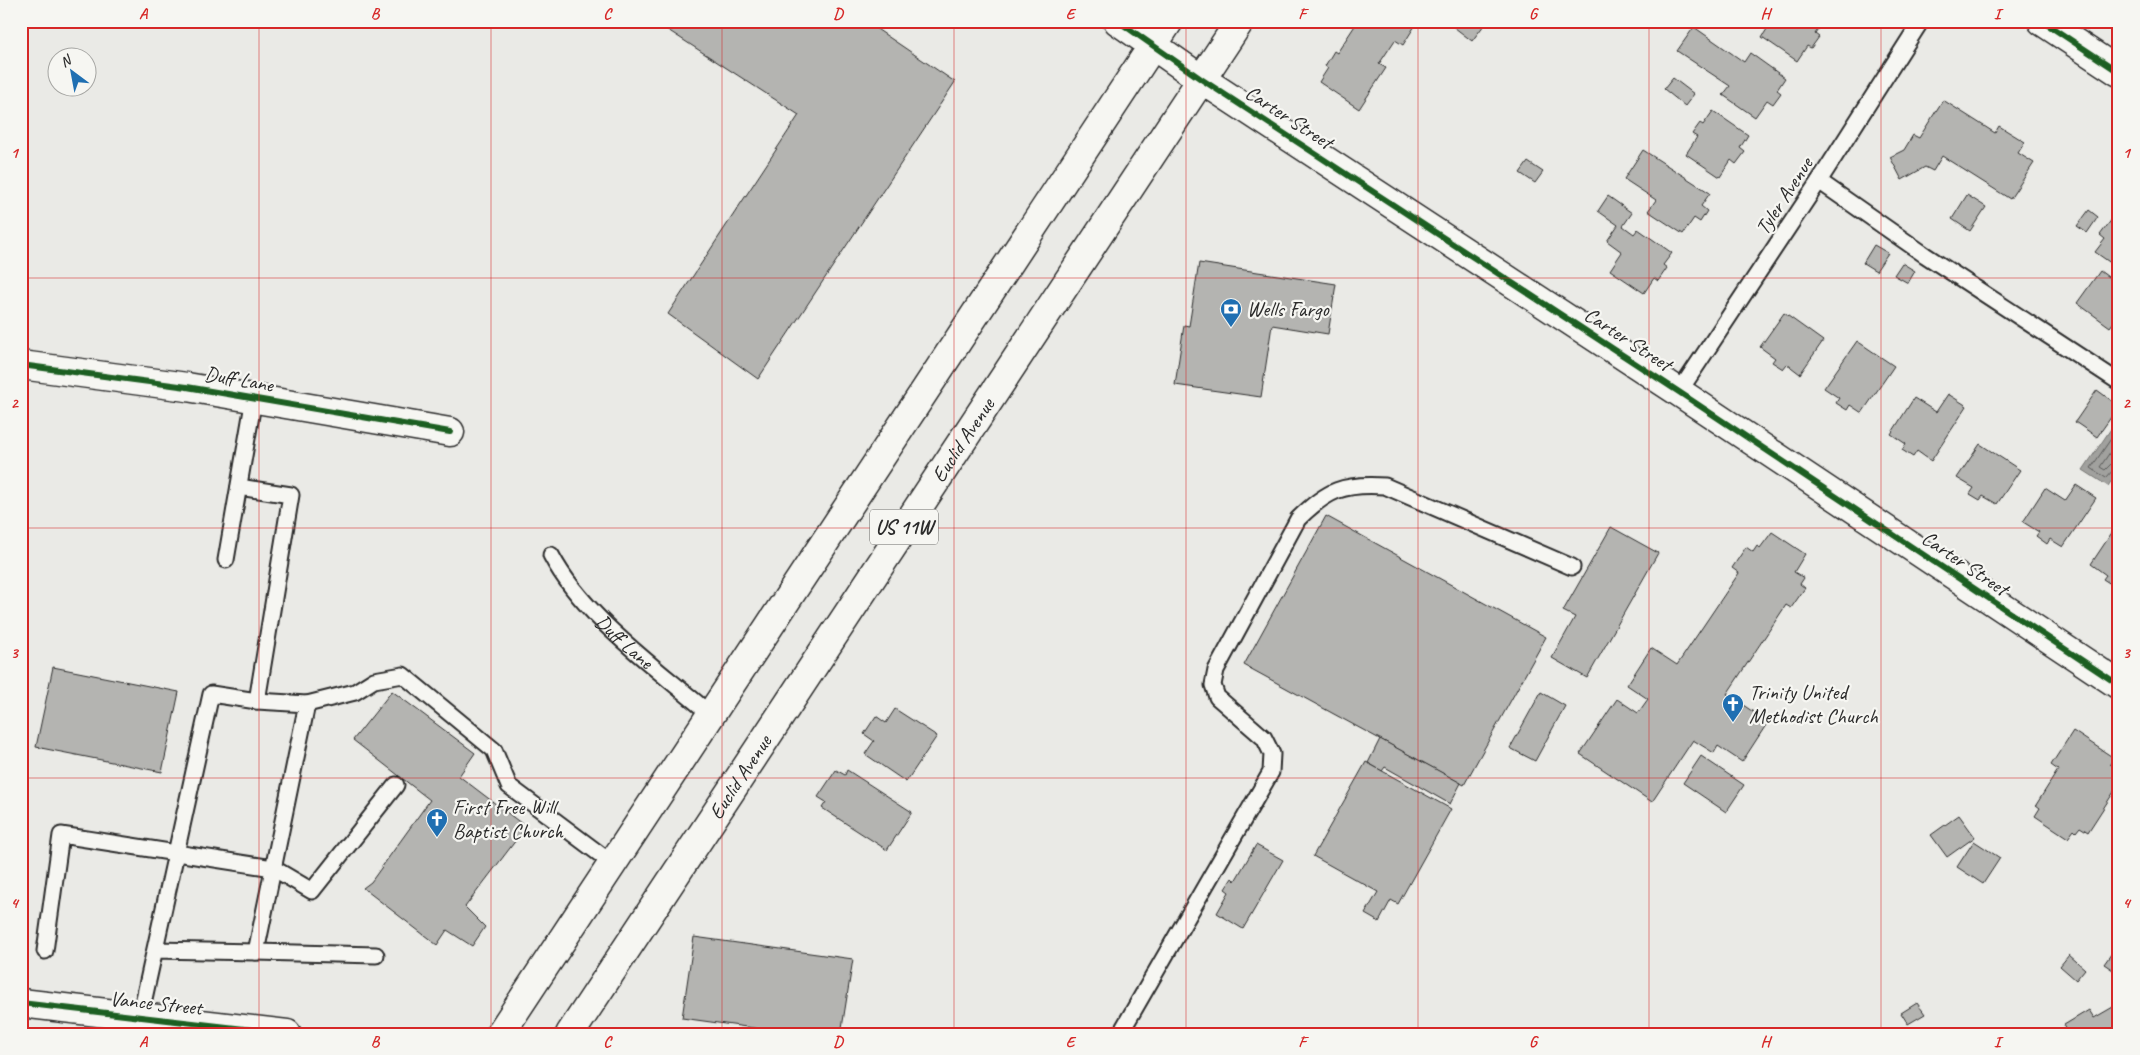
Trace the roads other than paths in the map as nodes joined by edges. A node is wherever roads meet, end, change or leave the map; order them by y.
1 (1118, 21) edge
2 (1169, 21) edge
3 (1240, 21) edge
4 (1921, 21) edge
5 (2042, 21) edge
6 (1153, 45) junction
7 (2119, 72) edge
8 (1201, 79) junction
9 (1819, 181) junction
10 (21, 365) edge
11 (2119, 382) edge
12 (1679, 392) junction
13 (254, 398) junction
14 (450, 432) dead end
15 (239, 487) junction
16 (550, 555) dead end
17 (226, 560) dead end
18 (1572, 566) dead end
19 (2119, 685) edge
20 (257, 701) junction
21 (307, 704) junction
22 (711, 715) junction
23 (396, 785) dead end
24 (177, 852) junction
25 (613, 864) junction
26 (273, 868) junction
27 (155, 950) junction
28 (45, 951) dead end
29 (256, 952) junction
30 (376, 954) dead end
31 (21, 1004) edge
32 (144, 1025) edge
33 (288, 1034) edge
34 (500, 1034) edge
35 (570, 1034) edge
36 (1120, 1034) edge

1 - 6 main road, Carter Street
2 - 6 main road, US 11W
3 - 8 main road, Euclid Avenue / US 11W
4 - 9 lane, Tyler Avenue
5 - 7 main road
6 - 8 main road, Carter Street
6 - 22 main road, US 11W
8 - 12 main road, Carter Street
8 - 35 main road, Euclid Avenue / US 11W
9 - 11 lane
9 - 12 lane, Tyler Avenue
10 - 13 main road, Duff Lane
12 - 19 main road, Carter Street
13 - 14 main road, Duff Lane
13 - 15 lane
15 - 17 lane
15 - 20 lane
16 - 22 lane, Duff Lane
18 - 36 lane
20 - 21 lane
20 - 24 lane
21 - 25 lane
21 - 26 lane
22 - 25 main road, US 11W
23 - 26 lane
24 - 26 lane
24 - 27 lane
24 - 28 lane
25 - 34 main road, US 11W
26 - 29 lane
27 - 29 lane
27 - 32 lane
29 - 30 lane
31 - 32 main road, Vance Street
32 - 33 main road, Vance Street

